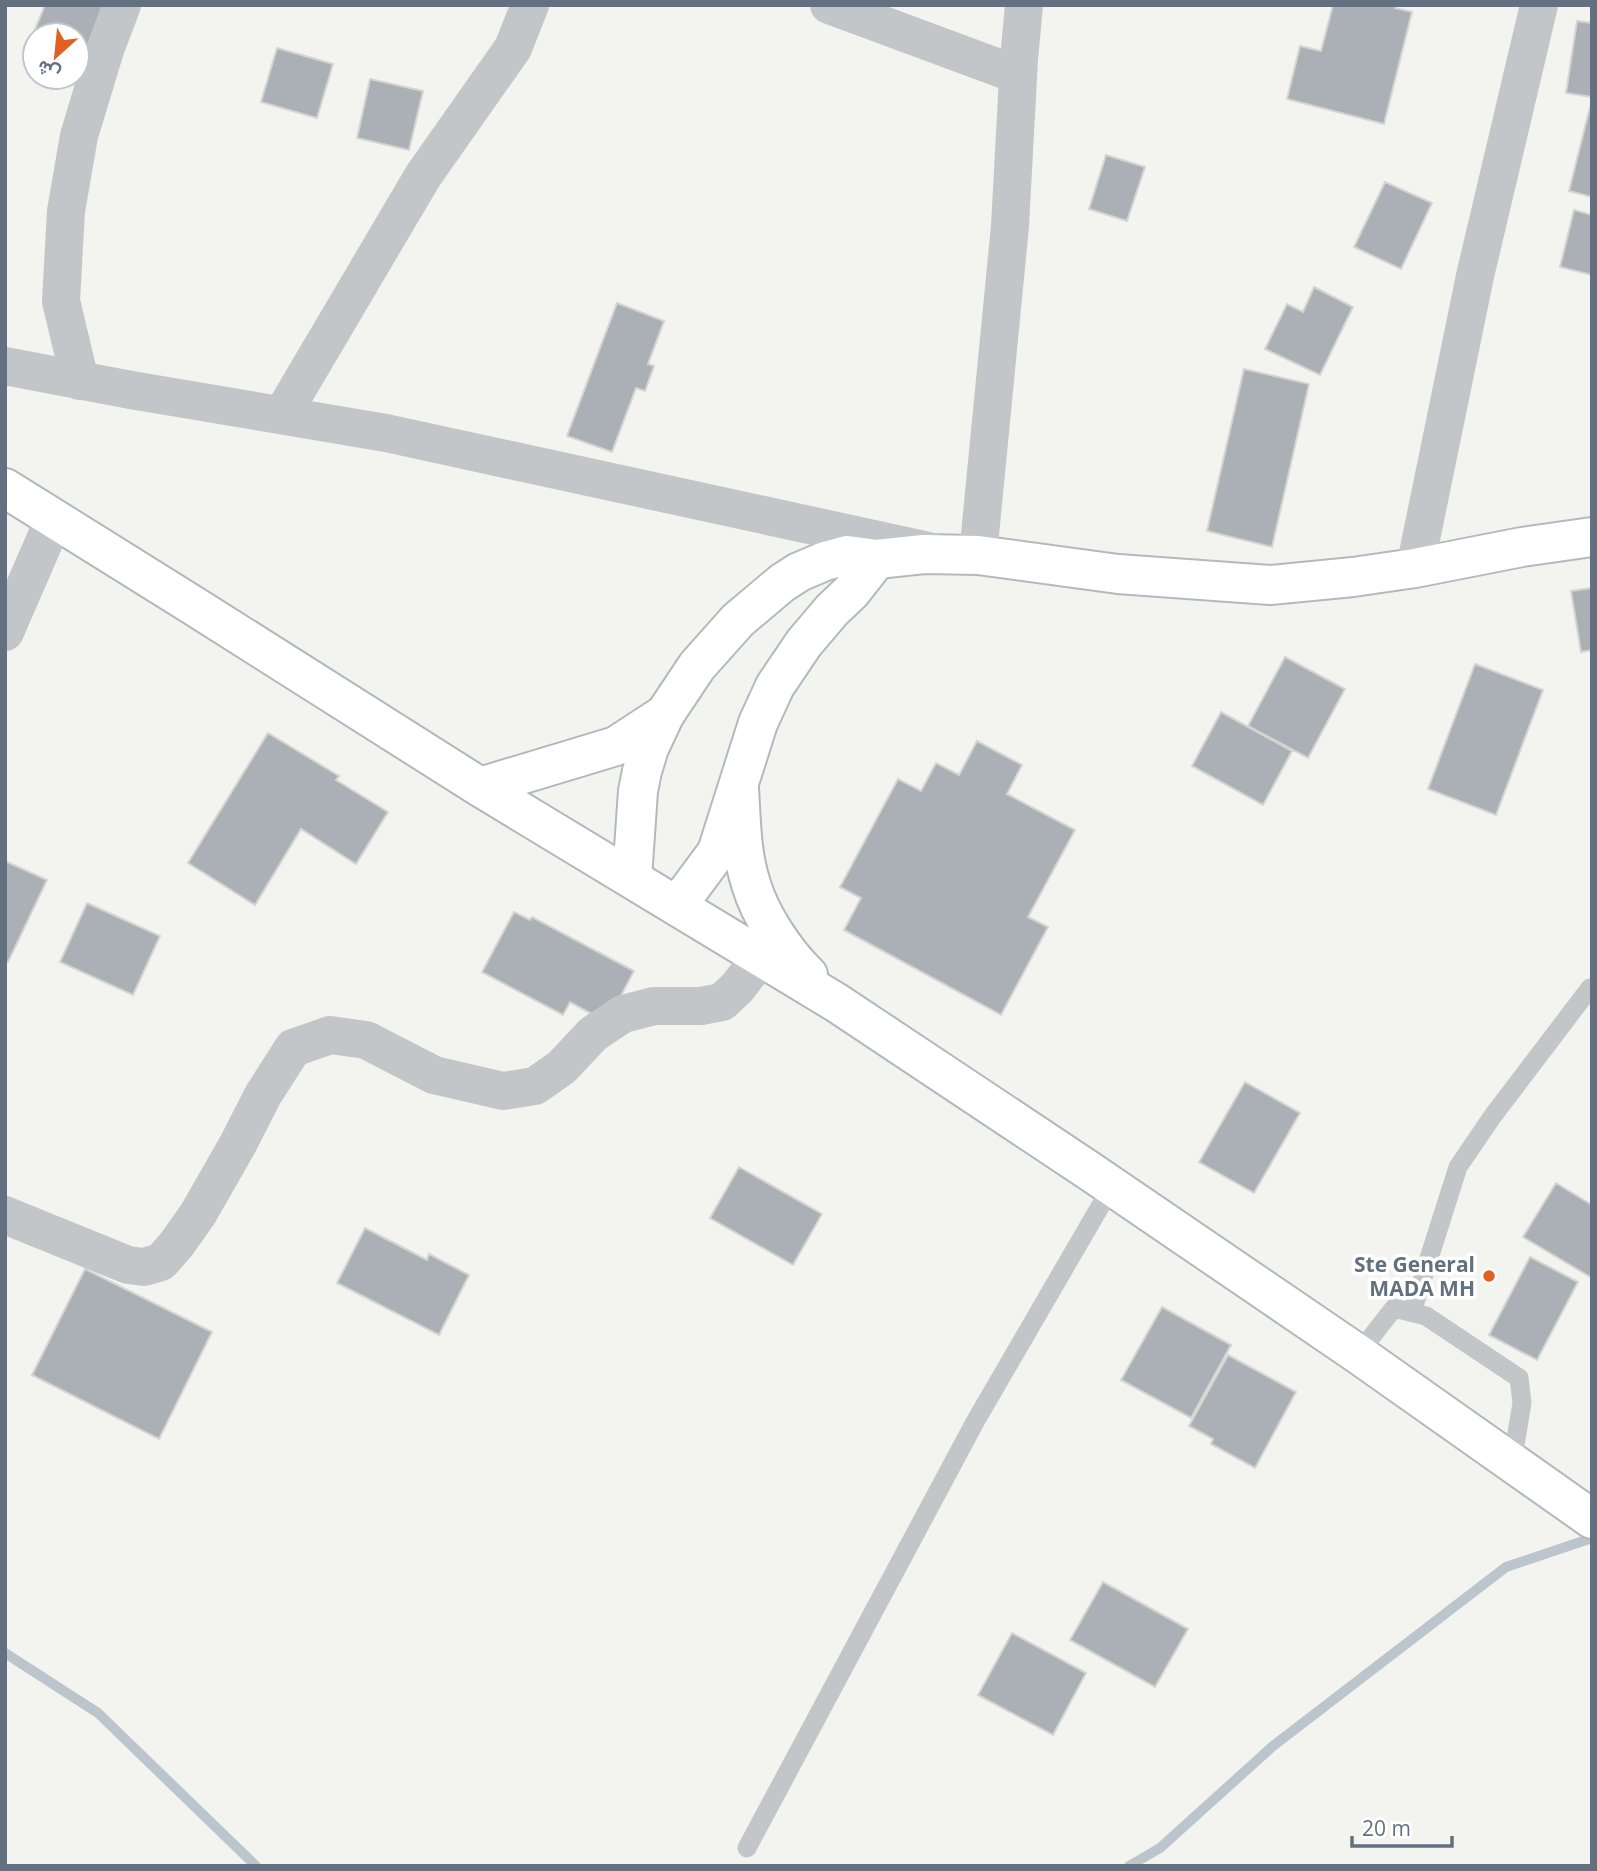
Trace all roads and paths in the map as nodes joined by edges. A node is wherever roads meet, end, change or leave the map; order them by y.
1 (122, 5) edge
2 (530, 5) edge
3 (829, 5) edge
4 (1024, 5) edge
5 (1539, 5) edge
6 (1018, 75) junction
7 (5, 366) edge
8 (80, 381) junction
9 (282, 415) junction
10 (5, 488) edge
11 (54, 519) junction
12 (1592, 537) edge
13 (961, 555) junction
14 (877, 559) junction
15 (1415, 568) junction
16 (5, 632) edge
17 (665, 714) junction
18 (480, 787) junction
19 (739, 788) junction
20 (632, 878) junction
21 (677, 906) junction
22 (761, 957) junction
23 (1590, 988) edge
24 (837, 1003) junction
25 (1112, 1186) junction
26 (5, 1214) edge
27 (1412, 1312) junction
28 (1358, 1354) junction
29 (1512, 1462) junction
30 (1578, 1509) edge
31 (747, 1848) dead end

1 - 8 street
2 - 9 street
3 - 6 street
4 - 6 street
5 - 15 street
6 - 13 street
7 - 8 street
8 - 9 street
9 - 13 street
10 - 11 main road
11 - 16 street
11 - 18 main road
12 - 15 main road
13 - 14 main road
13 - 15 main road
14 - 17 main road
14 - 19 main road
17 - 18 main road
17 - 20 main road
18 - 20 main road
19 - 21 main road
19 - 24 main road
20 - 21 main road
21 - 22 main road
22 - 24 main road
22 - 26 street
23 - 27 lane
24 - 25 main road
25 - 28 main road
25 - 31 lane
27 - 28 lane
27 - 29 lane
28 - 29 main road
29 - 30 main road

